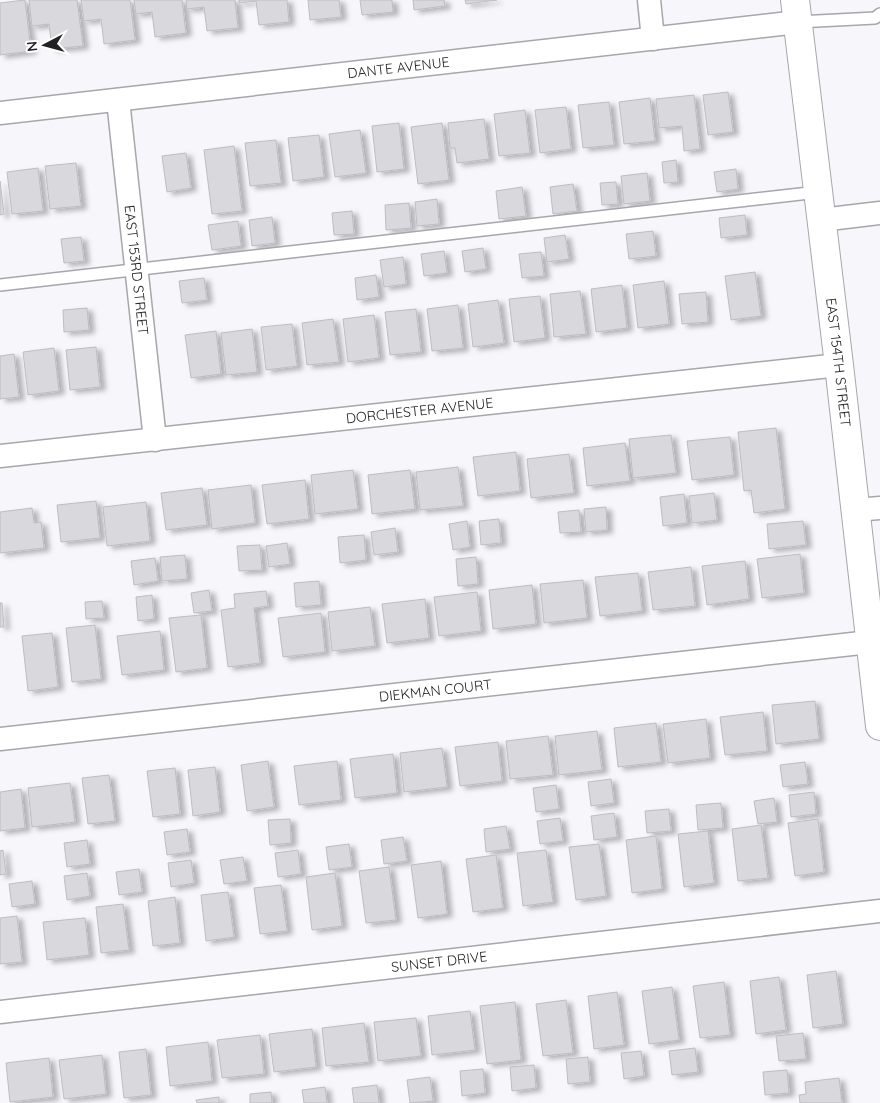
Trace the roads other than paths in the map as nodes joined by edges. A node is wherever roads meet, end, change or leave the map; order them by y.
1 (649, 0) edge
2 (796, 11) edge
3 (880, 14) edge
4 (653, 39) junction
5 (118, 100) junction
6 (0, 113) edge
7 (818, 192) junction
8 (880, 213) edge
9 (821, 220) junction
10 (137, 270) junction
11 (0, 286) edge
12 (840, 365) junction
13 (154, 440) junction
14 (0, 456) edge
15 (868, 509) edge
16 (870, 642) junction
17 (880, 726) edge
18 (0, 739) edge
19 (880, 911) edge
20 (0, 1012) edge

1 - 4 street
2 - 3 lane
2 - 4 street, DANTE AVENUE
2 - 7 street, EAST 154TH STREET
4 - 5 street, DANTE AVENUE
5 - 6 street, DANTE AVENUE
5 - 10 street, EAST 153RD STREET
7 - 9 street, EAST 154TH STREET
7 - 10 lane
8 - 9 street
9 - 12 street, EAST 154TH STREET
10 - 11 lane
10 - 13 street, EAST 153RD STREET
12 - 13 street, DORCHESTER AVENUE
12 - 15 street, EAST 154TH STREET
13 - 14 street, DORCHESTER AVENUE
15 - 16 street, EAST 154TH STREET
16 - 17 street, EAST 154TH STREET
16 - 18 street, DIEKMAN COURT
19 - 20 street, SUNSET DRIVE

